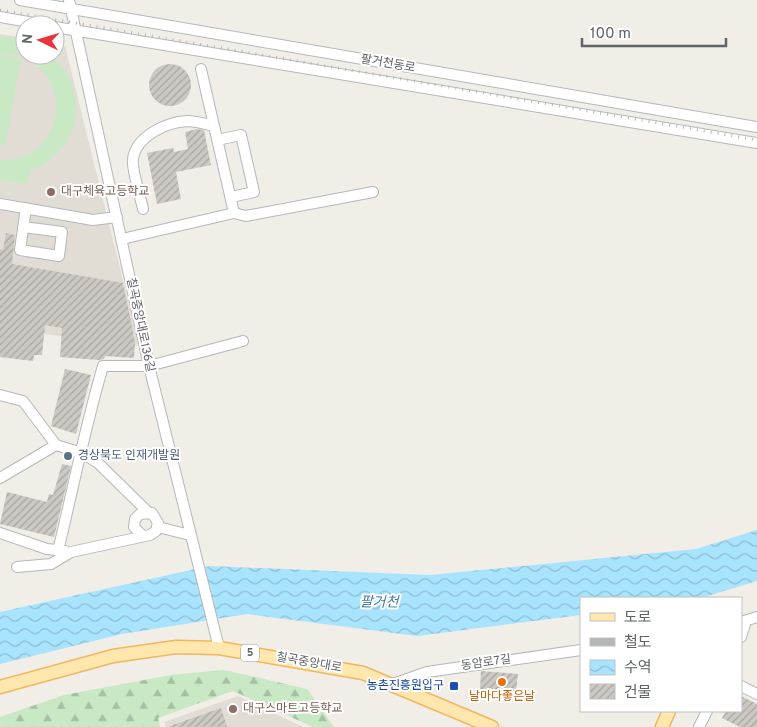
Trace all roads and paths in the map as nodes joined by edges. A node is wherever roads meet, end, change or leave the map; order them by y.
1 (20, 0) edge
2 (70, 5) edge
3 (0, 17) edge
4 (15, 20) edge
5 (65, 28) edge
6 (77, 30) junction
7 (201, 69) dead end
8 (214, 126) junction
9 (757, 127) edge
10 (218, 140) junction
11 (757, 143) edge
12 (373, 192) dead end
13 (231, 198) junction
14 (0, 204) edge
15 (26, 208) junction
16 (143, 209) dead end
17 (234, 213) junction
18 (117, 217) junction
19 (23, 226) junction
20 (122, 239) junction
21 (243, 341) dead end
22 (149, 366) junction
23 (0, 395) edge
24 (56, 445) junction
25 (82, 453) junction
26 (0, 478) edge
27 (148, 512) junction
28 (158, 527) junction
29 (0, 533) edge
30 (142, 535) junction
31 (190, 536) junction
32 (58, 550) junction
33 (71, 552) junction
34 (17, 567) dead end
35 (757, 617) edge
36 (743, 622) edge
37 (219, 648) junction
38 (580, 650) edge
39 (393, 684) junction
40 (742, 686) edge
41 (0, 687) edge
42 (757, 694) edge
43 (669, 712) edge
44 (706, 712) edge
45 (492, 727) edge
46 (662, 727) edge
47 (699, 727) edge

1 - 2 street, 팔거천동로
2 - 6 street, 칠곡중앙대로136길
2 - 9 street, 팔거천동로
3 - 4 street
5 - 6 street, 팔거천동로
6 - 11 street, 팔거천동로
6 - 18 street, 칠곡중앙대로136길
7 - 8 street
8 - 10 street
8 - 16 street
10 - 13 street
10 - 13 street
12 - 17 street
13 - 17 street
14 - 15 street
15 - 18 street
15 - 19 street
17 - 20 street
18 - 20 street, 칠곡중앙대로136길
19 - 19 street
20 - 22 street, 칠곡중앙대로136길
21 - 22 street
22 - 25 street
22 - 31 street, 칠곡중앙대로136길
23 - 24 street
24 - 25 street
24 - 26 street
25 - 27 street
25 - 32 street
27 - 28 street
27 - 30 street
28 - 30 street
28 - 31 street
29 - 32 street
30 - 33 street
31 - 37 street, 칠곡중앙대로136길
32 - 33 street
33 - 34 street
35 - 36 street
37 - 39 main road, 칠곡중앙대로 / 5
37 - 41 main road, 칠곡중앙대로 / 5
38 - 39 street, 동암로7길
39 - 45 main road, 칠곡중앙대로 / 5
40 - 42 street
43 - 46 main road
44 - 47 street

